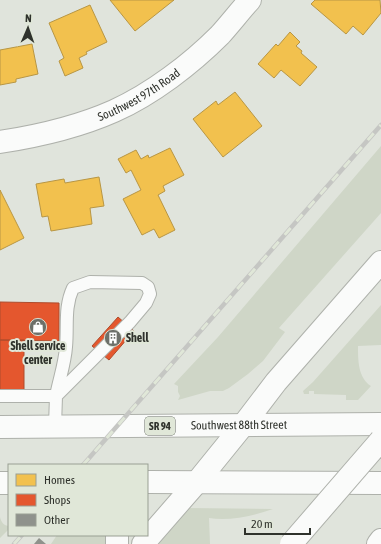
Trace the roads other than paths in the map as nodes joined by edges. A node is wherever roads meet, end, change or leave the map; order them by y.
1 (250, 0) edge
2 (0, 142) edge
3 (381, 262) edge
4 (0, 396) edge
5 (56, 396) junction
6 (244, 424) junction
7 (381, 424) edge
8 (54, 426) junction
9 (0, 427) edge
10 (381, 440) edge
11 (148, 482) edge
12 (197, 482) junction
13 (381, 483) edge
14 (381, 540) edge
15 (144, 544) edge
16 (291, 544) edge
17 (378, 544) edge

1 - 2 main road, Southwest 97th Road
3 - 6 main road
4 - 5 lane
5 - 5 lane
5 - 8 lane
6 - 7 main road, Southwest 88th Street / SR 94
6 - 8 main road, Southwest 88th Street / SR 94
6 - 12 main road
8 - 9 main road, Southwest 88th Street / SR 94
10 - 16 main road, bridge
11 - 12 main road
12 - 13 main road
12 - 15 main road
14 - 17 main road

